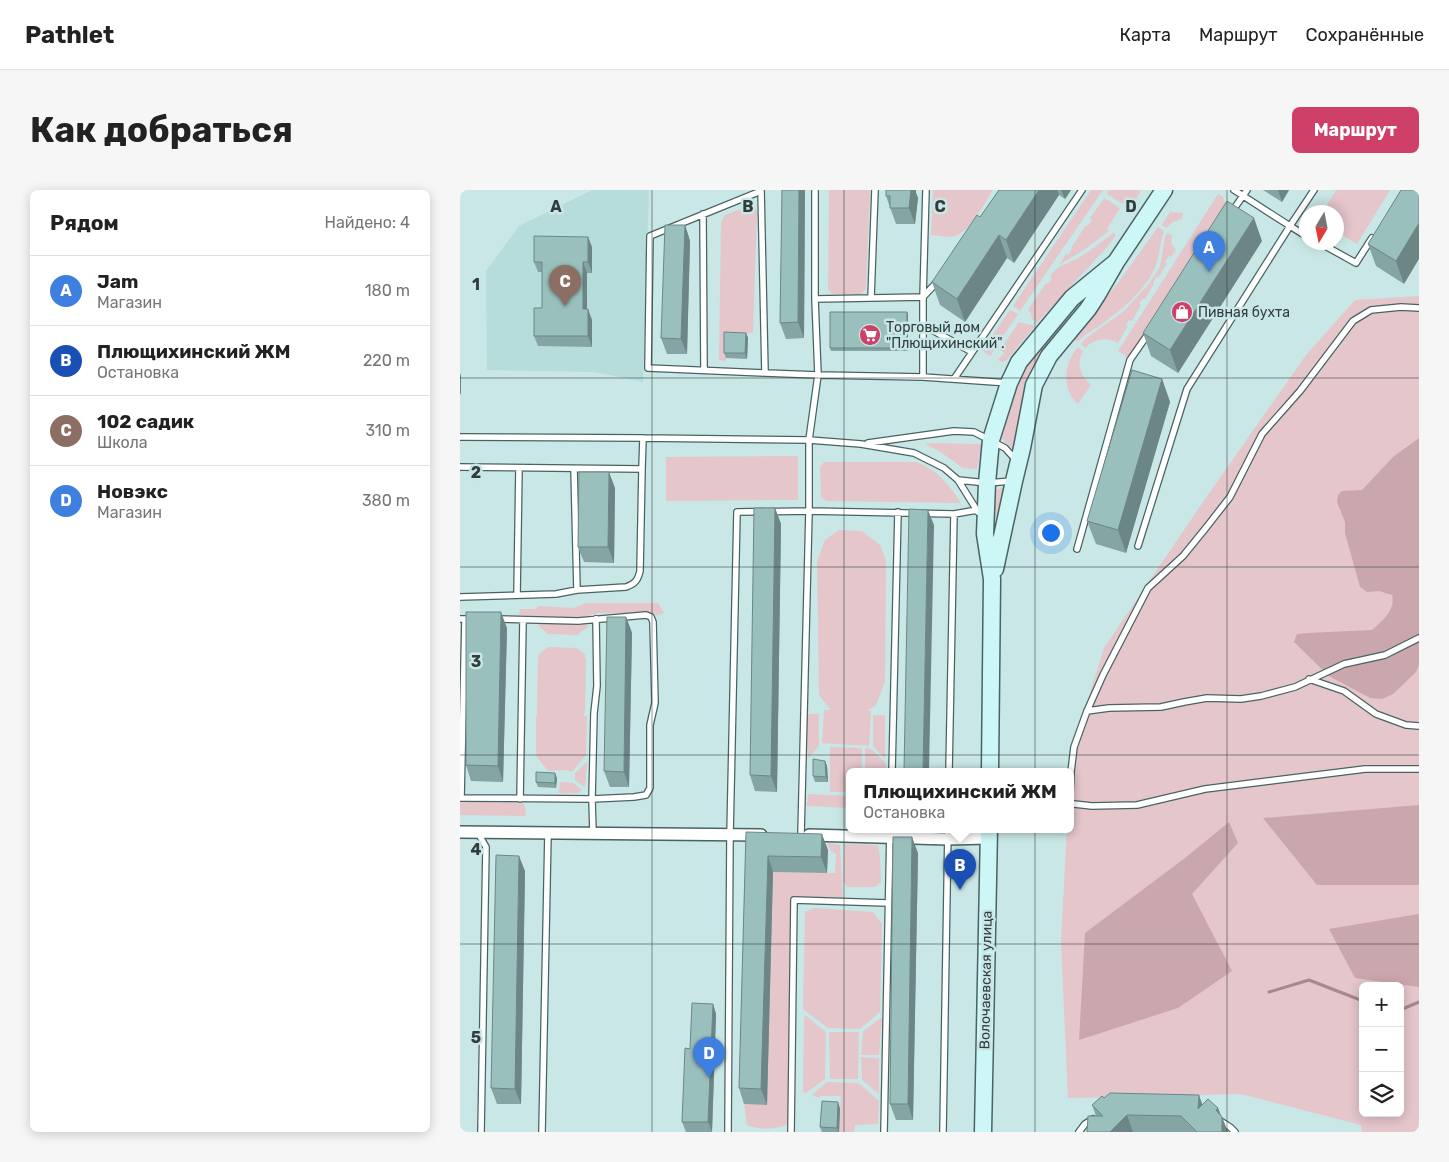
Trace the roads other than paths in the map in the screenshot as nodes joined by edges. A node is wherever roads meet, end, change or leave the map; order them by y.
1 (761, 190) edge
2 (815, 190) edge
3 (875, 190) edge
4 (926, 190) edge
5 (1082, 190) edge
6 (1164, 190) edge
7 (1234, 190) edge
8 (1314, 190) edge
9 (1245, 193) edge
10 (703, 214) junction
11 (1226, 220) edge
12 (1290, 226) junction
13 (1376, 231) edge
14 (1299, 232) edge
15 (1332, 250) edge
16 (1116, 262) junction
17 (940, 277) edge
18 (922, 297) junction
19 (871, 298) junction
20 (815, 299) junction
21 (1419, 308) edge
22 (923, 325) junction
23 (1153, 327) edge
24 (972, 352) junction
25 (704, 370) junction
26 (765, 372) junction
27 (818, 375) junction
28 (923, 377) junction
29 (954, 379) junction
30 (1009, 383) junction
31 (460, 437) edge
32 (643, 438) junction
33 (809, 440) junction
34 (991, 440) junction
35 (861, 444) junction
36 (1019, 464) junction
37 (460, 467) edge
38 (519, 468) junction
39 (574, 469) junction
40 (642, 469) junction
41 (958, 480) junction
42 (1014, 481) junction
43 (987, 482) junction
44 (977, 510) junction
45 (809, 511) junction
46 (898, 512) junction
47 (954, 514) junction
48 (986, 534) junction
49 (1138, 546) dead end
50 (1076, 548) dead end
51 (992, 579) junction
52 (577, 590) junction
53 (517, 595) junction
54 (460, 597) edge
55 (462, 619) edge
56 (474, 619) edge
57 (494, 619) edge
58 (596, 619) junction
59 (523, 620) junction
60 (1419, 638) edge
61 (1309, 679) junction
62 (1087, 712) junction
63 (1419, 726) edge
64 (892, 768) edge
65 (949, 768) edge
66 (990, 768) edge
67 (1072, 768) edge
68 (1419, 769) edge
69 (520, 799) junction
70 (592, 799) junction
71 (1074, 804) edge
72 (460, 832) edge
73 (478, 833) junction
74 (548, 833) junction
75 (593, 833) junction
76 (890, 833) edge
77 (948, 834) edge
78 (989, 834) edge
79 (730, 835) junction
80 (775, 835) edge
81 (797, 835) joint
82 (888, 903) junction
83 (1101, 1116) edge
84 (1214, 1118) edge
85 (481, 1132) edge
86 (542, 1132) edge
87 (728, 1132) edge
88 (791, 1132) edge
89 (884, 1132) edge
90 (942, 1132) edge
91 (983, 1132) edge
92 (1079, 1132) edge
93 (1235, 1132) edge

1 - 10 lane
1 - 26 lane
2 - 20 lane
3 - 19 lane
4 - 18 lane
5 - 24 lane
6 - 16 street
7 - 9 lane
8 - 12 lane
9 - 11 lane
9 - 12 lane
10 - 25 lane
10 - 25 lane
12 - 14 lane
12 - 49 lane
13 - 15 lane
16 - 30 street
16 - 36 street
17 - 18 lane
18 - 19 lane
18 - 22 lane
19 - 20 lane
20 - 27 lane
21 - 62 lane
22 - 24 lane
22 - 28 lane
23 - 50 lane
24 - 29 lane
25 - 26 lane
26 - 27 lane
27 - 28 lane
27 - 33 lane
28 - 29 lane
29 - 30 lane
30 - 34 street
31 - 32 lane
32 - 33 lane
32 - 40 lane
33 - 35 lane
33 - 45 lane
34 - 35 lane
34 - 36 lane
34 - 43 street
35 - 41 lane
36 - 42 street
37 - 38 lane
38 - 39 lane
38 - 53 lane
39 - 40 lane
39 - 52 lane
40 - 52 lane
41 - 43 lane
41 - 44 lane
42 - 43 lane
42 - 51 street
43 - 48 street
44 - 47 lane
44 - 48 lane
45 - 46 lane
45 - 79 lane
45 - 81 lane
46 - 47 lane
46 - 64 lane
47 - 65 lane
48 - 51 street
51 - 66 street
52 - 53 lane
53 - 54 lane
55 - 56 lane
55 - 69 lane
57 - 59 lane
58 - 59 lane
58 - 70 lane
58 - 70 lane
59 - 69 lane
60 - 61 lane
61 - 62 lane
61 - 63 lane
62 - 67 lane
68 - 71 lane
69 - 70 lane
70 - 75 lane
72 - 73 street
73 - 74 street
73 - 85 lane
74 - 75 street
74 - 86 lane
75 - 79 street
76 - 77 street
76 - 81 street
76 - 82 lane
77 - 78 street
77 - 90 lane
78 - 91 street, Волочаевская улица
79 - 80 street
79 - 87 lane
82 - 88 lane
82 - 89 lane
83 - 92 lane
84 - 93 lane

